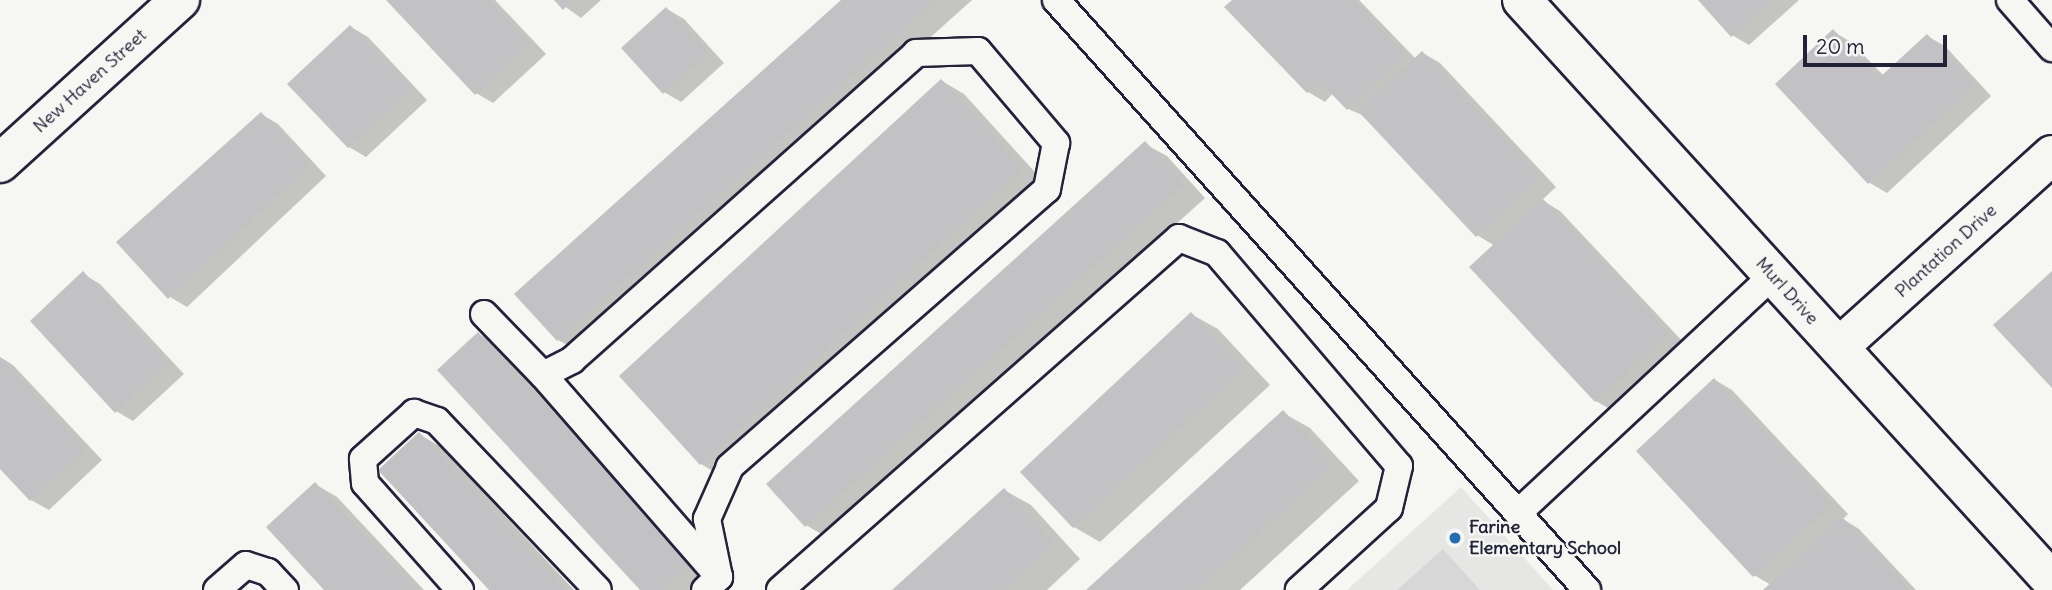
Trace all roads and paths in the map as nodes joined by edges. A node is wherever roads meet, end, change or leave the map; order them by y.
1 (180, 0) edge
2 (1056, 0) edge
3 (1522, 0) edge
4 (2010, 0) edge
5 (2052, 48) edge
6 (2052, 155) edge
7 (0, 163) edge
8 (1773, 275) junction
9 (484, 314) dead end
10 (1839, 347) junction
11 (543, 375) junction
12 (1518, 513) junction
13 (2052, 581) edge
14 (712, 584) edge
15 (217, 590) edge
16 (285, 590) edge
17 (460, 590) edge
18 (598, 590) edge
19 (780, 590) edge
20 (1299, 590) edge
21 (1587, 590) edge

1 - 7 street, New Haven Street
2 - 12 lane
3 - 8 street, Murl Drive
4 - 5 lane
6 - 10 street, Plantation Drive
8 - 10 street, Murl Drive
8 - 12 lane
9 - 11 lane
10 - 13 street, Murl Drive
11 - 14 lane
11 - 14 lane
12 - 21 lane
15 - 16 lane
17 - 18 lane
19 - 20 lane

